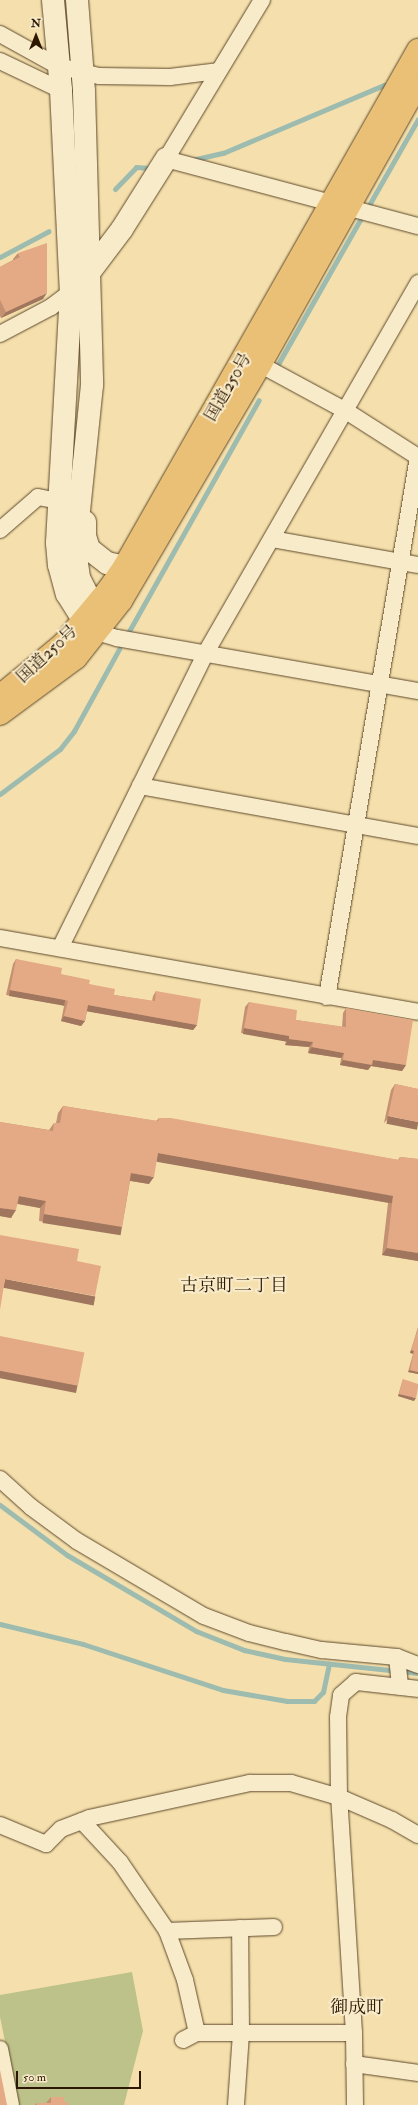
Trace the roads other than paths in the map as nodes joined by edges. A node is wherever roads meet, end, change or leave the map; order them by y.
1 (53, 0) edge
2 (76, 0) edge
3 (262, 0) edge
4 (0, 34) edge
5 (418, 50) edge
6 (0, 61) edge
7 (58, 66) junction
8 (218, 70) junction
9 (82, 73) junction
10 (418, 83) edge
11 (61, 90) junction
12 (166, 158) junction
13 (340, 205) junction
14 (418, 226) edge
15 (89, 275) junction
16 (418, 283) edge
17 (71, 292) junction
18 (0, 334) edge
19 (253, 361) junction
20 (346, 411) junction
21 (418, 457) edge
22 (82, 482) junction
23 (59, 501) junction
24 (0, 530) edge
25 (272, 539) junction
26 (400, 562) junction
27 (418, 565) edge
28 (124, 567) junction
29 (91, 620) junction
30 (205, 654) junction
31 (379, 684) junction
32 (418, 691) edge
33 (0, 696) edge
34 (0, 714) edge
35 (140, 786) junction
36 (358, 826) junction
37 (418, 836) edge
38 (0, 938) edge
39 (60, 948) junction
40 (327, 997) junction
41 (418, 1012) edge
42 (0, 1479) edge
43 (418, 1665) edge
44 (399, 1671) junction
45 (418, 1689) edge
46 (339, 1797) junction
47 (82, 1821) junction
48 (0, 1825) edge
49 (418, 1835) edge
50 (274, 1927) dead end
51 (240, 1928) junction
52 (167, 1931) junction
53 (197, 2033) junction
54 (241, 2033) junction
55 (354, 2034) junction
56 (183, 2040) dead end
57 (0, 2049) edge
58 (354, 2064) junction
59 (418, 2073) edge
60 (11, 2105) edge
61 (236, 2105) edge
62 (355, 2105) edge

1 - 7 street
2 - 9 street
3 - 8 street
4 - 7 street
5 - 13 highway, 国道250号
6 - 11 street
7 - 9 street
7 - 11 street
8 - 9 street
8 - 12 street
9 - 15 street
10 - 13 highway, 国道250号
11 - 17 street
12 - 13 street
12 - 15 street
13 - 14 street
13 - 19 highway, 国道250号
15 - 17 street
15 - 22 street
16 - 20 street
17 - 18 street
17 - 23 street
19 - 20 street
19 - 28 highway, 国道250号
19 - 29 highway, 国道250号
20 - 21 street
20 - 25 street
21 - 26 street
22 - 28 street
22 - 29 street
23 - 24 street
23 - 29 street
25 - 26 street
25 - 30 street
26 - 27 street
26 - 31 street
28 - 29 highway, 国道250号
29 - 30 street
29 - 33 highway, 国道250号
29 - 34 highway, 国道250号
30 - 31 street
30 - 35 street
31 - 32 street
31 - 36 street
35 - 36 street
35 - 39 street
36 - 37 street
36 - 40 street
38 - 39 street
39 - 40 street
40 - 41 street
42 - 44 street
43 - 44 street
44 - 45 street
44 - 46 street
46 - 47 street
46 - 49 street
46 - 55 street
47 - 48 street
47 - 52 street
50 - 51 street
51 - 52 street
51 - 54 street
52 - 53 street
53 - 54 street
53 - 56 street
54 - 55 street
54 - 61 street
55 - 58 street
57 - 60 street
58 - 59 street
58 - 62 street

